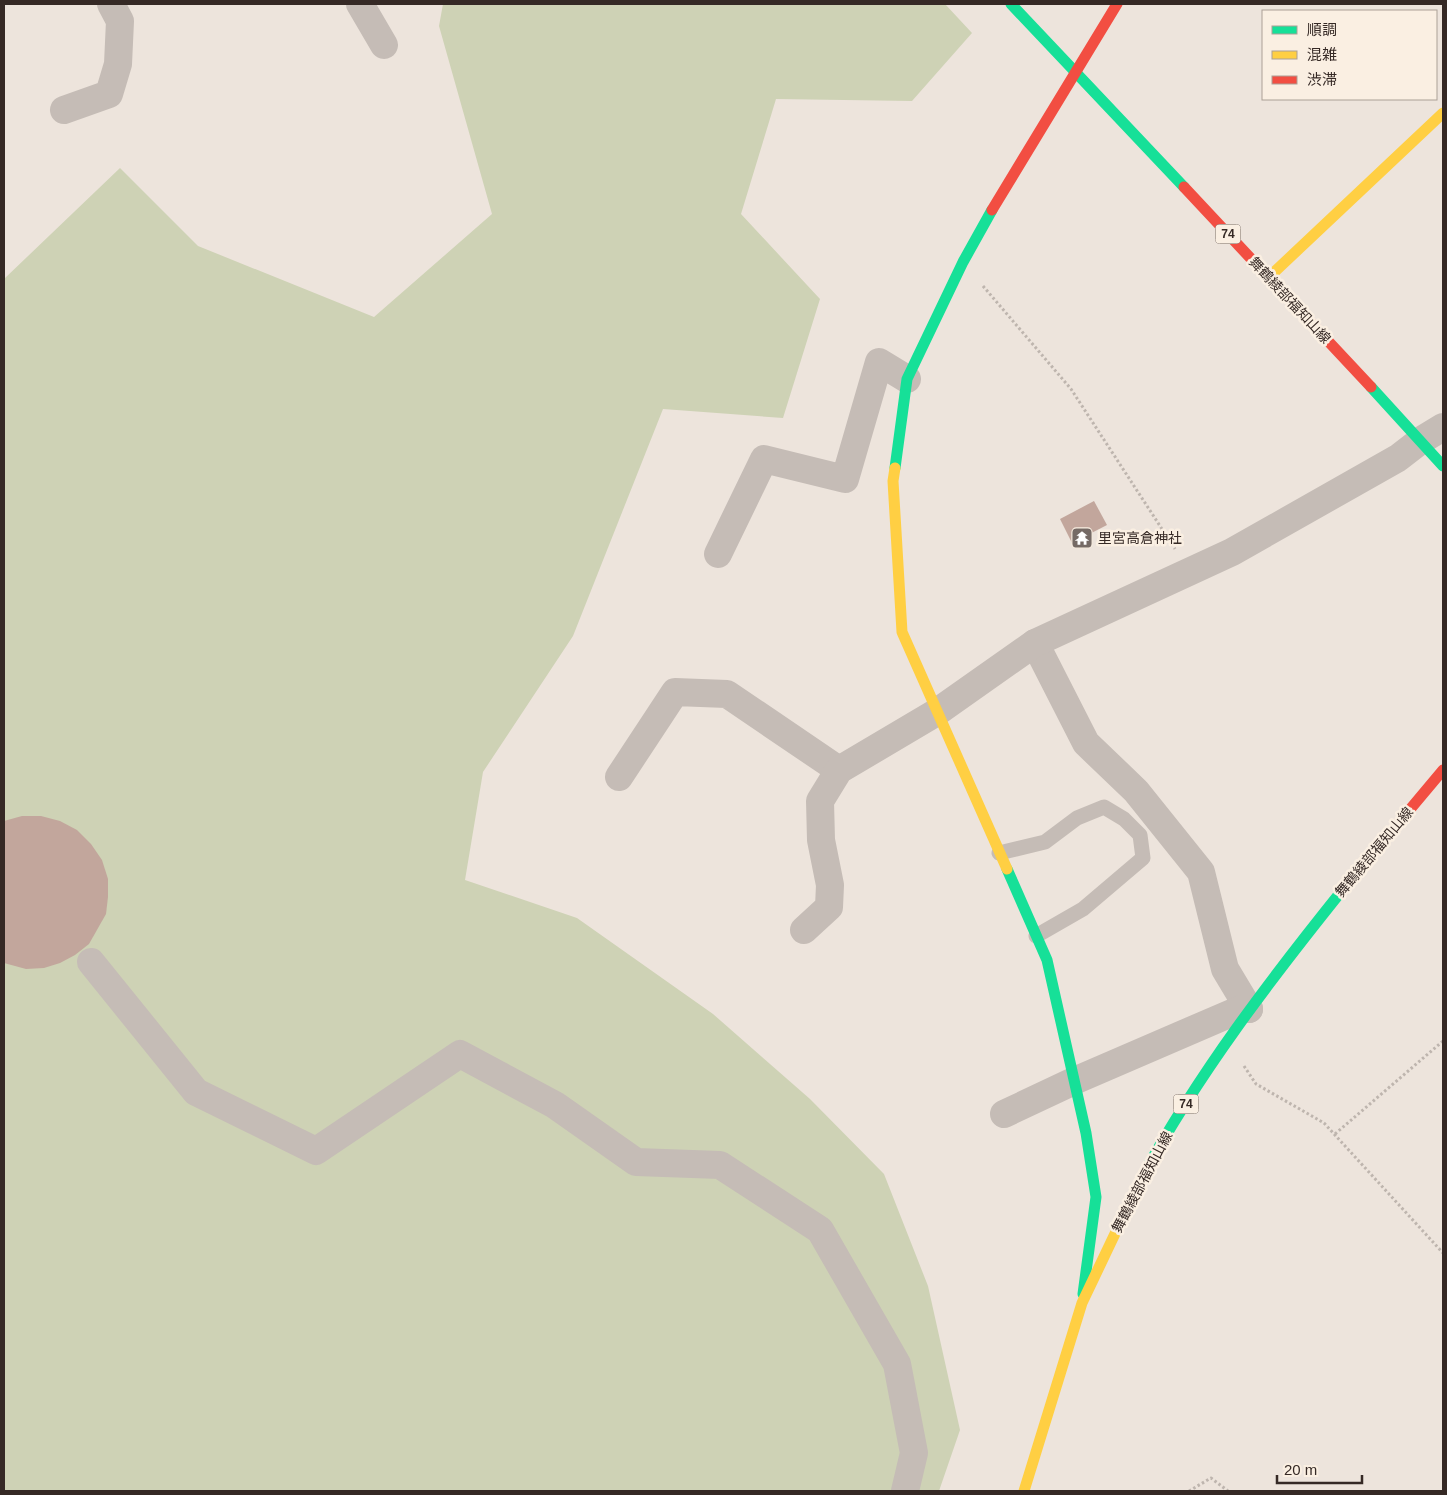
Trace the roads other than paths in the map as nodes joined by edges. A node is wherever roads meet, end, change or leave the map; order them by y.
1 (111, 4) edge
2 (360, 4) edge
3 (1011, 4) edge
4 (1117, 4) edge
5 (384, 45) dead end
6 (1075, 72) junction
7 (64, 110) dead end
8 (1443, 113) edge
9 (1269, 277) junction
10 (907, 379) junction
11 (1443, 427) edge
12 (1420, 441) junction
13 (1443, 466) edge
14 (718, 554) dead end
15 (1035, 643) junction
16 (937, 712) junction
17 (839, 770) junction
18 (1443, 770) edge
19 (619, 777) dead end
20 (999, 853) junction
21 (804, 930) dead end
22 (1036, 936) junction
23 (91, 962) dead end
24 (1250, 1009) junction
25 (1074, 1081) junction
26 (1004, 1114) dead end
27 (1082, 1303) junction
28 (905, 1491) edge
29 (1024, 1491) edge

1 - 7 street
2 - 5 street
3 - 6 street, 舞鶴綾部福知山線 / 74
4 - 6 street
6 - 9 street, 舞鶴綾部福知山線 / 74
6 - 10 street
8 - 9 street
9 - 12 street, 舞鶴綾部福知山線 / 74
10 - 14 street
10 - 16 street
11 - 12 street
12 - 13 street, 舞鶴綾部福知山線 / 74
12 - 15 street
15 - 16 street
15 - 24 street
16 - 17 street
16 - 20 street
17 - 19 street
17 - 21 street
18 - 24 street, 舞鶴綾部福知山線 / 74
20 - 22 street
20 - 22 lane
22 - 25 street
23 - 28 street
24 - 25 street
24 - 27 street, 舞鶴綾部福知山線 / 74
25 - 26 street
25 - 27 street
27 - 29 street, 舞鶴綾部福知山線 / 74

